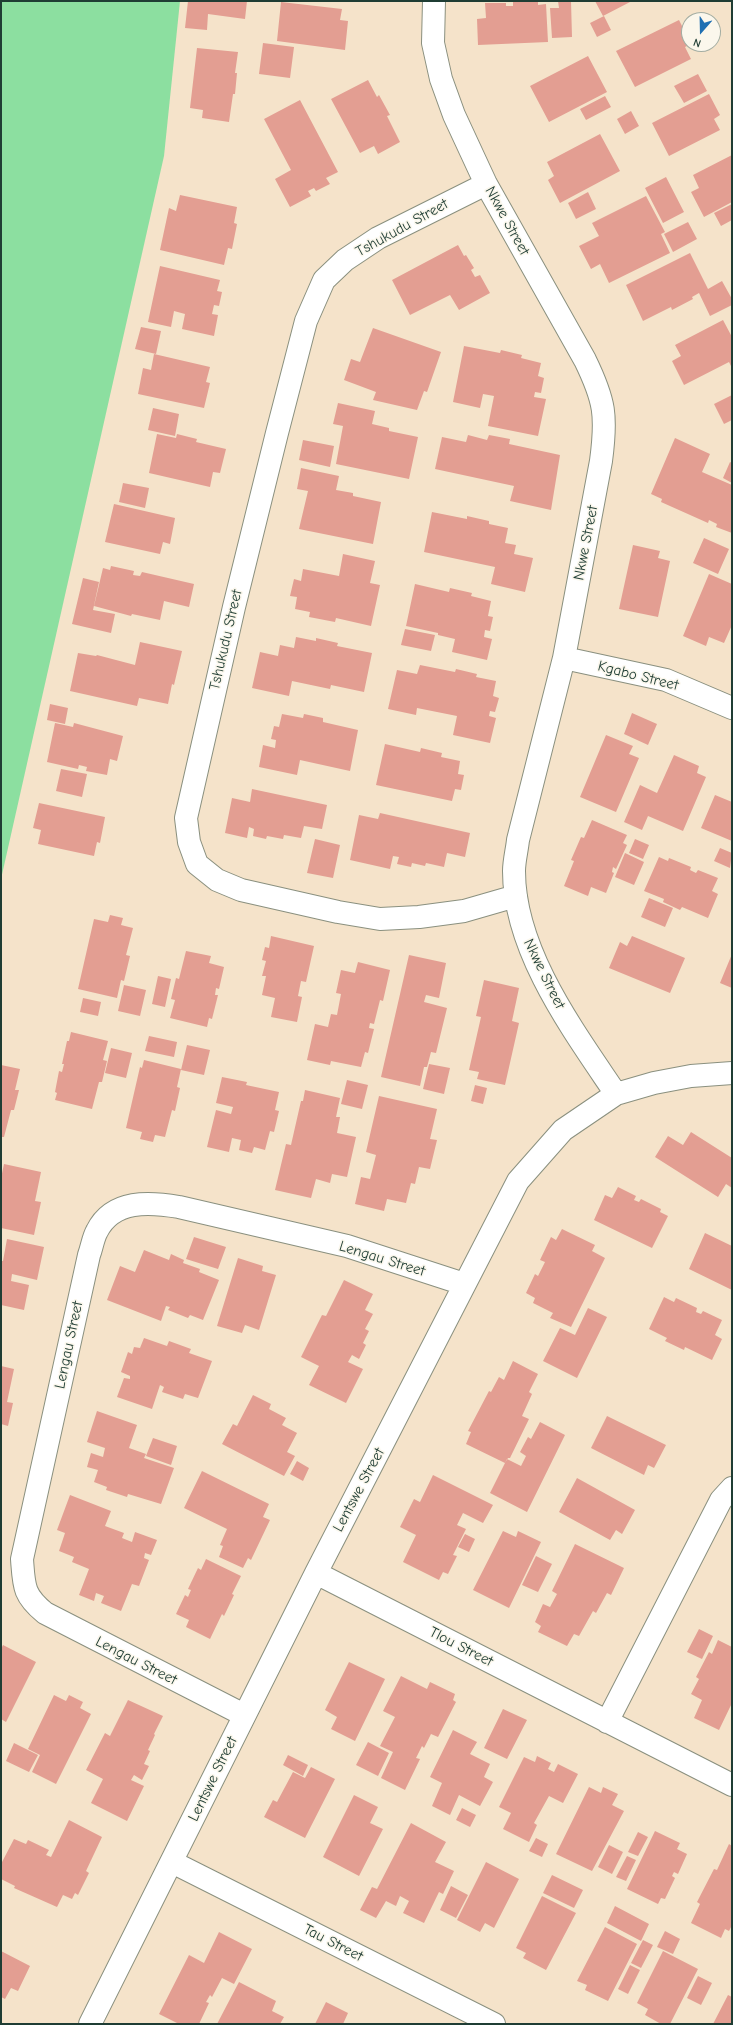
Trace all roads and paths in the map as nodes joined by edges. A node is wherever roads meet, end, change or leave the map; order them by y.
1 (434, 1) edge
2 (486, 184) junction
3 (564, 658) junction
4 (732, 708) edge
5 (516, 896) junction
6 (732, 1073) edge
7 (616, 1094) junction
8 (464, 1284) junction
9 (732, 1488) edge
10 (316, 1573) junction
11 (244, 1715) junction
12 (607, 1722) junction
13 (732, 1785) edge
14 (172, 1862) junction
15 (90, 2024) edge
16 (494, 2024) edge

1 - 2 street, Nkwe Street
2 - 3 street, Nkwe Street
2 - 5 street, Tshukudu Street
3 - 4 street, Kgabo Street
3 - 5 street, Nkwe Street
5 - 7 street, Nkwe Street
6 - 7 street, Lentswe Street
7 - 8 street, Lentswe Street
8 - 10 street, Lentswe Street
8 - 11 street, Lengau Street
9 - 12 street
10 - 11 street, Lentswe Street
10 - 12 street, Tlou Street
11 - 14 street, Lentswe Street
12 - 13 street, Tlou Street
14 - 15 street, Lentswe Street
14 - 16 street, Tau Street

